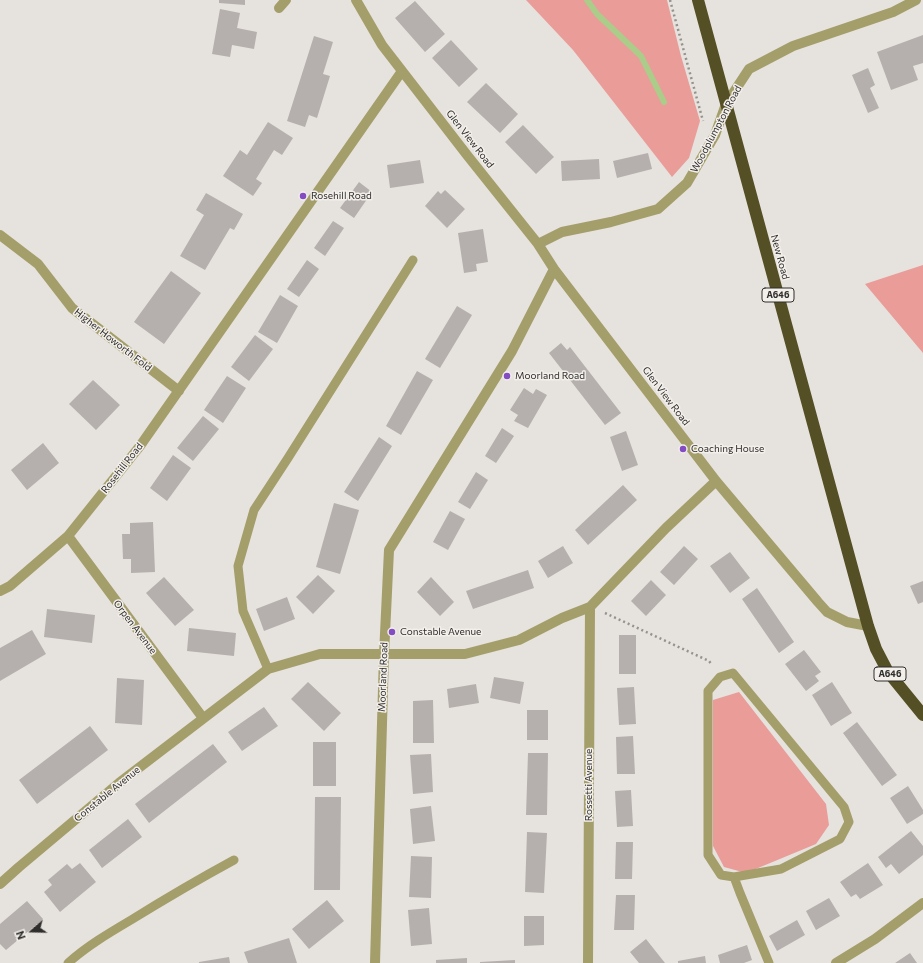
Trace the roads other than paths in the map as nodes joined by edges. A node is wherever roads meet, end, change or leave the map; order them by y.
1 (356, 0) edge
2 (698, 0) edge
3 (916, 0) edge
4 (402, 71) junction
5 (726, 104) junction
6 (0, 236) edge
7 (538, 244) junction
8 (413, 260) dead end
9 (554, 269) junction
10 (179, 391) junction
11 (716, 481) junction
12 (68, 536) junction
13 (0, 591) edge
14 (590, 607) junction
15 (868, 626) junction
16 (384, 654) junction
17 (268, 669) junction
18 (923, 714) edge
19 (203, 718) junction
20 (234, 860) dead end
21 (734, 877) junction
22 (0, 884) edge
23 (923, 903) edge
24 (68, 963) edge
25 (375, 963) edge
26 (588, 963) edge
27 (768, 963) edge
28 (836, 963) edge

1 - 4 street, Glen View Road
2 - 5 highway, New Road / A646
3 - 5 street, Woodplumpton Road
4 - 7 street, Glen View Road
4 - 10 street, Rosehill Road
5 - 7 street, Woodplumpton Road
5 - 15 highway, New Road / A646
6 - 10 street, Higher Howorth Fold
7 - 9 street, Glen View Road
8 - 17 lane
9 - 11 street, Glen View Road
9 - 16 street, Moorland Road
10 - 12 street, Rosehill Road
11 - 14 street, Constable Avenue
11 - 15 street, Glen View Road
12 - 13 street, Rosehill Road
12 - 19 street, Orpen Avenue
14 - 16 street, Constable Avenue
14 - 26 street, Rossetti Avenue
15 - 18 highway, A646
16 - 17 street, Constable Avenue
16 - 25 street, Moorland Road
17 - 19 street, Constable Avenue
19 - 22 street, Constable Avenue
20 - 24 lane
21 - 21 lane
21 - 27 lane
23 - 28 street

